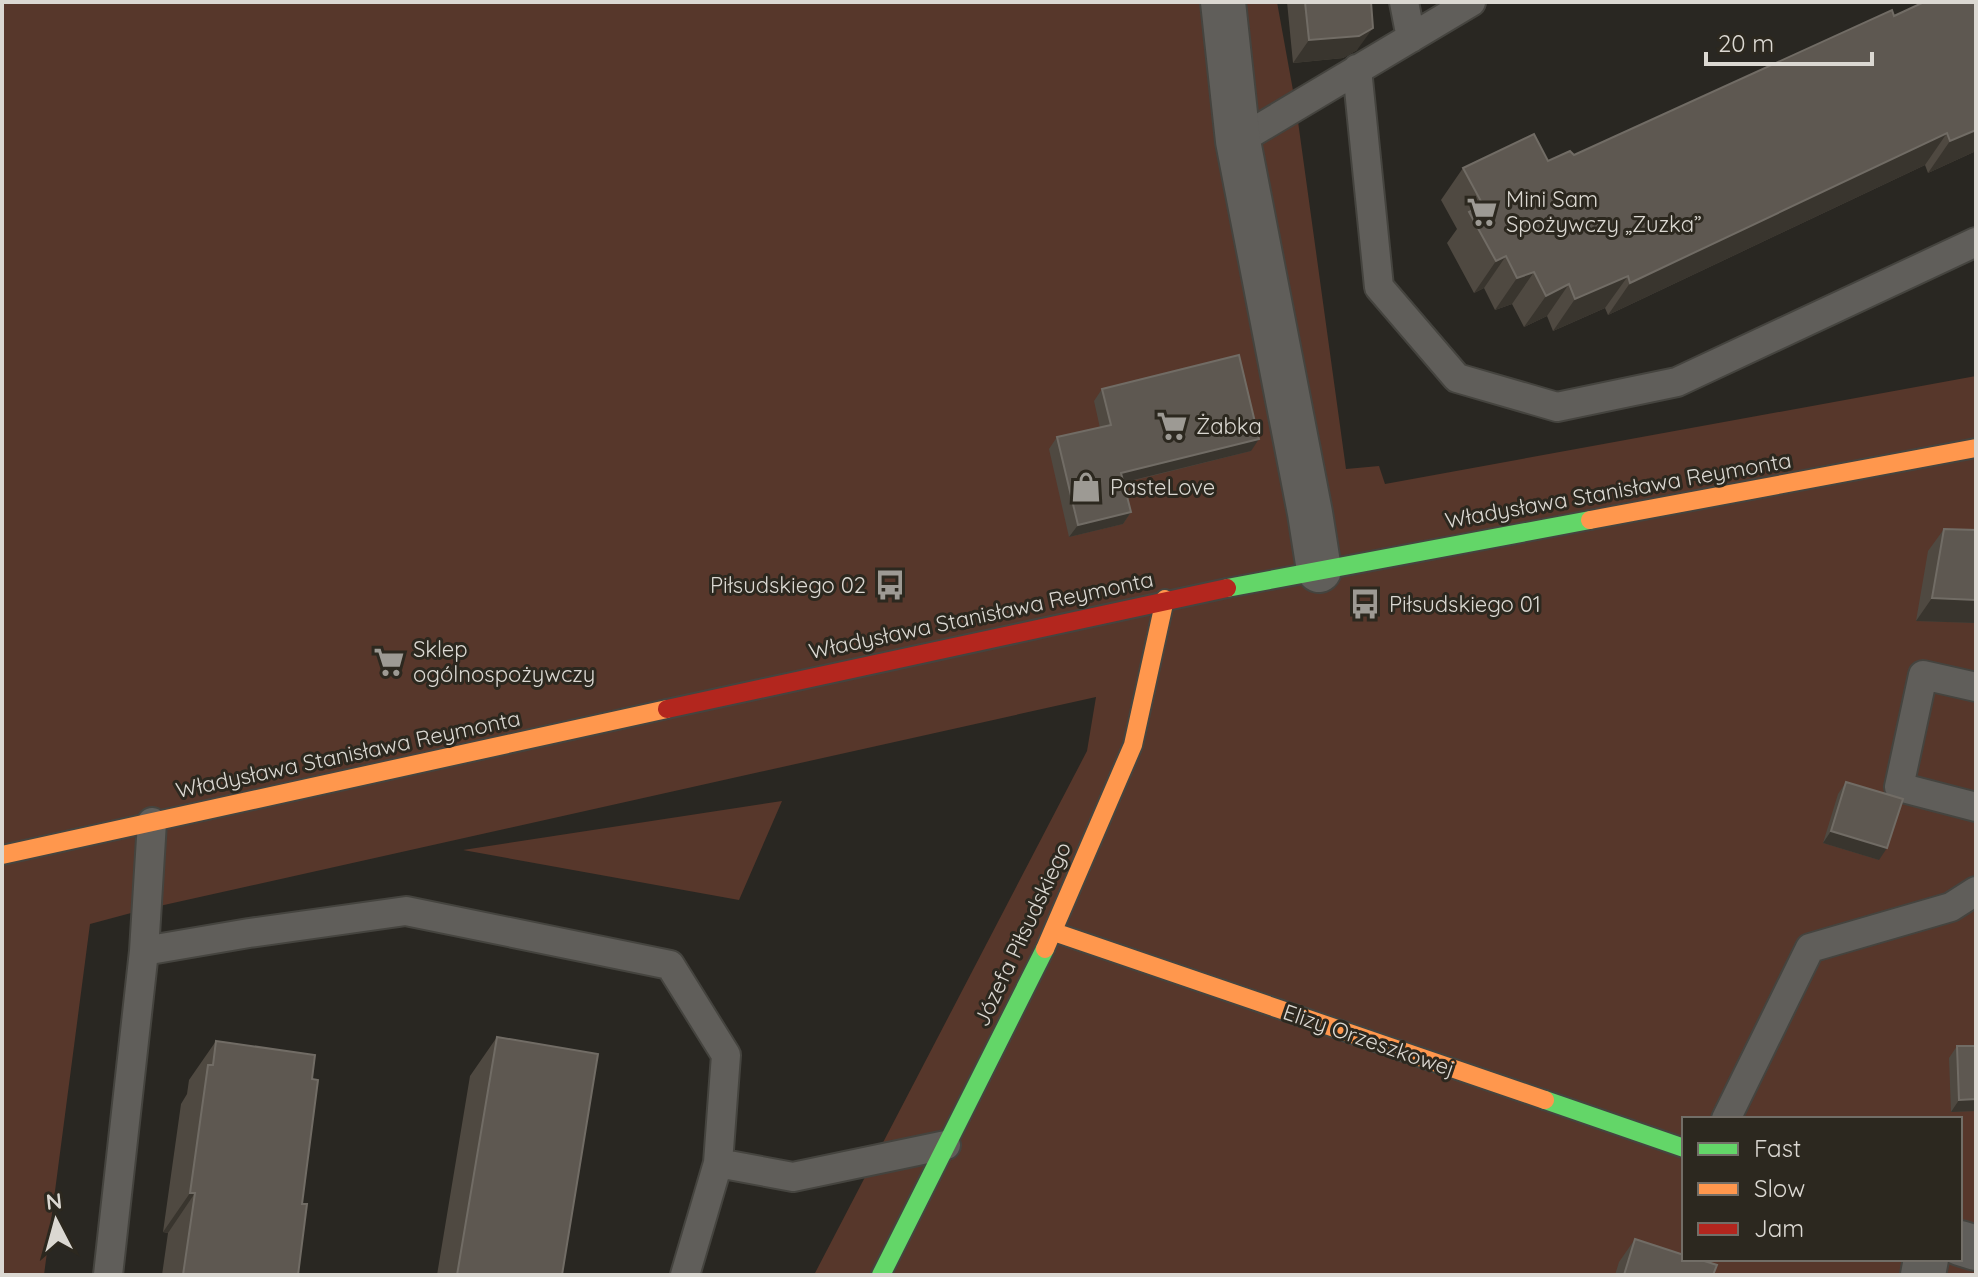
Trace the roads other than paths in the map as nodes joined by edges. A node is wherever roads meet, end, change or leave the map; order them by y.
1 (1223, 2) edge
2 (1404, 2) edge
3 (1471, 2) edge
4 (1411, 38) junction
5 (1357, 69) junction
6 (1238, 141) junction
7 (1976, 242) edge
8 (1976, 448) edge
9 (1319, 570) junction
10 (1165, 599) junction
11 (1976, 687) edge
12 (1976, 807) edge
13 (152, 822) junction
14 (2, 855) edge
15 (1976, 891) edge
16 (1054, 932) junction
17 (144, 951) junction
18 (1727, 1117) edge
19 (946, 1145) junction
20 (1682, 1147) edge
21 (718, 1163) junction
22 (108, 1275) edge
23 (685, 1275) edge
24 (881, 1275) edge

1 - 6 street
2 - 4 lane
3 - 4 lane
4 - 5 lane
5 - 6 lane
5 - 7 lane
6 - 9 street
8 - 9 street, Władysława Stanisława Reymonta
9 - 10 street, Władysława Stanisława Reymonta
10 - 13 street, Władysława Stanisława Reymonta
10 - 16 street, Józefa Piłsudskiego
11 - 12 lane
13 - 14 street, Władysława Stanisława Reymonta
13 - 17 lane
15 - 18 lane
16 - 19 street, Józefa Piłsudskiego
16 - 20 street, Elizy Orzeszkowej
17 - 21 lane
17 - 22 lane
19 - 21 lane
19 - 24 street, Józefa Piłsudskiego
21 - 23 lane

